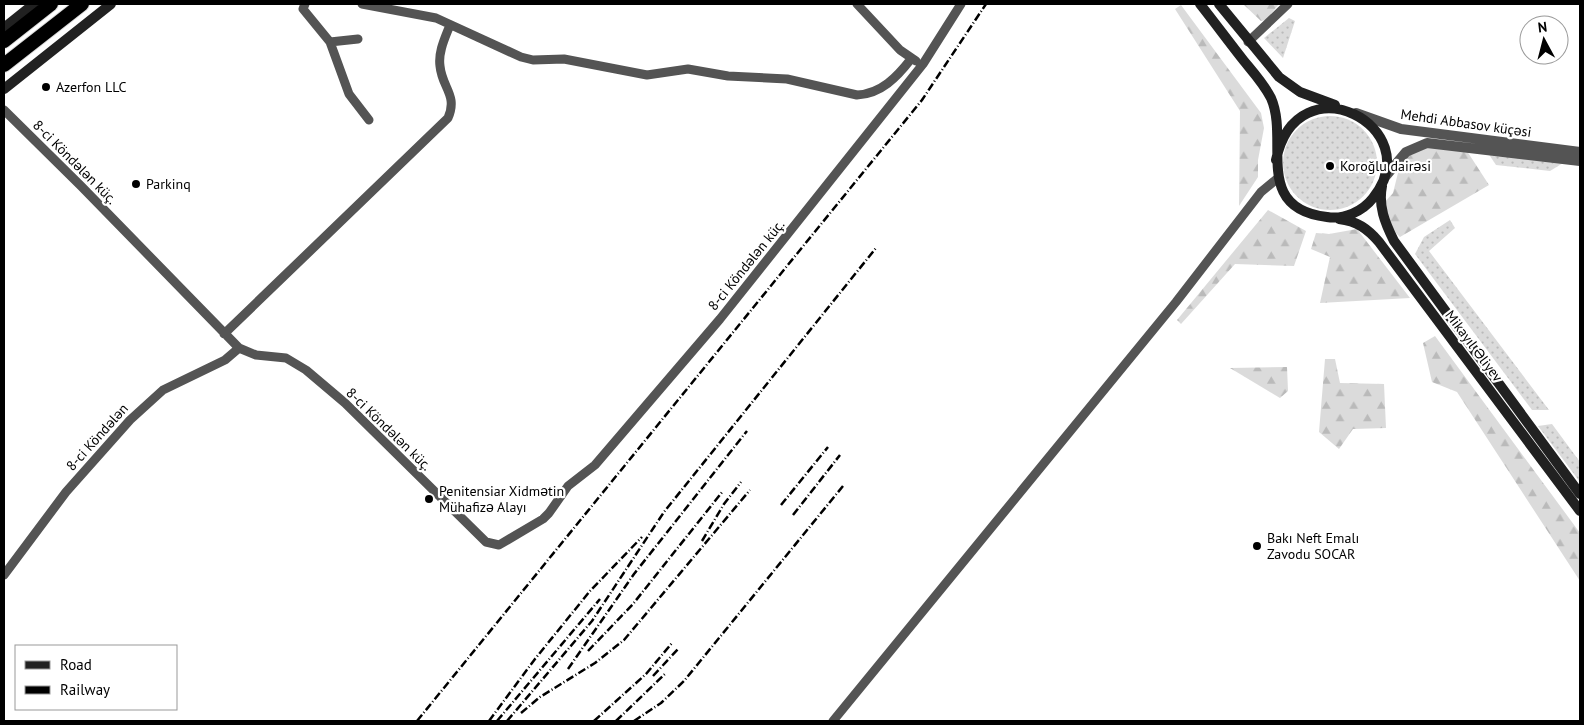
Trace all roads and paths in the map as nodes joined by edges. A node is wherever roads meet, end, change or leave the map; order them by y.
1 (34, 4) edge
2 (51, 4) edge
3 (82, 4) edge
4 (111, 4) edge
5 (305, 4) edge
6 (362, 4) edge
7 (857, 4) edge
8 (961, 4) edge
9 (1200, 4) edge
10 (1219, 4) edge
11 (1288, 4) edge
12 (450, 25) junction
13 (4, 28) edge
14 (358, 39) dead end
15 (4, 41) edge
16 (330, 42) junction
17 (1248, 42) junction
18 (911, 59) junction
19 (923, 64) junction
20 (4, 65) edge
21 (4, 89) edge
22 (4, 110) edge
23 (1350, 111) junction
24 (369, 120) dead end
25 (1580, 152) edge
26 (1276, 160) junction
27 (1580, 161) edge
28 (1278, 178) junction
29 (1385, 178) junction
30 (1331, 218) junction
31 (224, 334) junction
32 (239, 348) junction
33 (1580, 494) edge
34 (1580, 511) edge
35 (4, 575) edge
36 (833, 721) edge

1 - 13 main road
2 - 15 highway
3 - 20 highway
4 - 21 main road
5 - 16 street
6 - 12 street
7 - 18 street
8 - 19 street, 8-ci Köndələn küç.
9 - 26 main road
10 - 17 main road
11 - 17 street
12 - 18 street
12 - 31 street
14 - 16 street
16 - 24 street
17 - 23 main road
18 - 19 street
19 - 32 street, 8-ci Köndələn küç.
22 - 31 street, 8-ci Köndələn küç.
23 - 25 street, Mehdi Abbasov küçəsi
23 - 26 main road
23 - 29 main road
26 - 28 main road
27 - 29 street, Mehdi Abbasov küçəsi
28 - 30 main road
28 - 36 street
29 - 30 main road
29 - 33 main road, Mikayıl Əliyev
30 - 34 main road, Mikayıl Əliyev
31 - 32 street, 8-ci Köndələn küç.
32 - 35 street, 8-ci Köndələn

